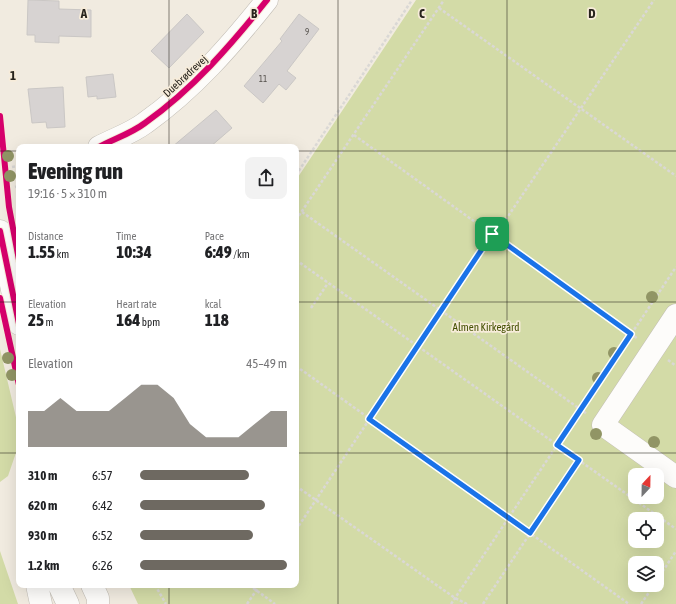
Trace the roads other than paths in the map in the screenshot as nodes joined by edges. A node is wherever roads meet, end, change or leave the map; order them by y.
1 (267, 0) edge
2 (105, 144) edge
3 (0, 231) edge
4 (16, 309) edge
5 (676, 315) edge
6 (676, 477) edge
7 (38, 588) edge
8 (60, 588) edge
9 (41, 604) edge
10 (68, 604) edge

1 - 2 street, Duebrødrevej
3 - 4 street
5 - 6 street
7 - 9 street
8 - 10 street

